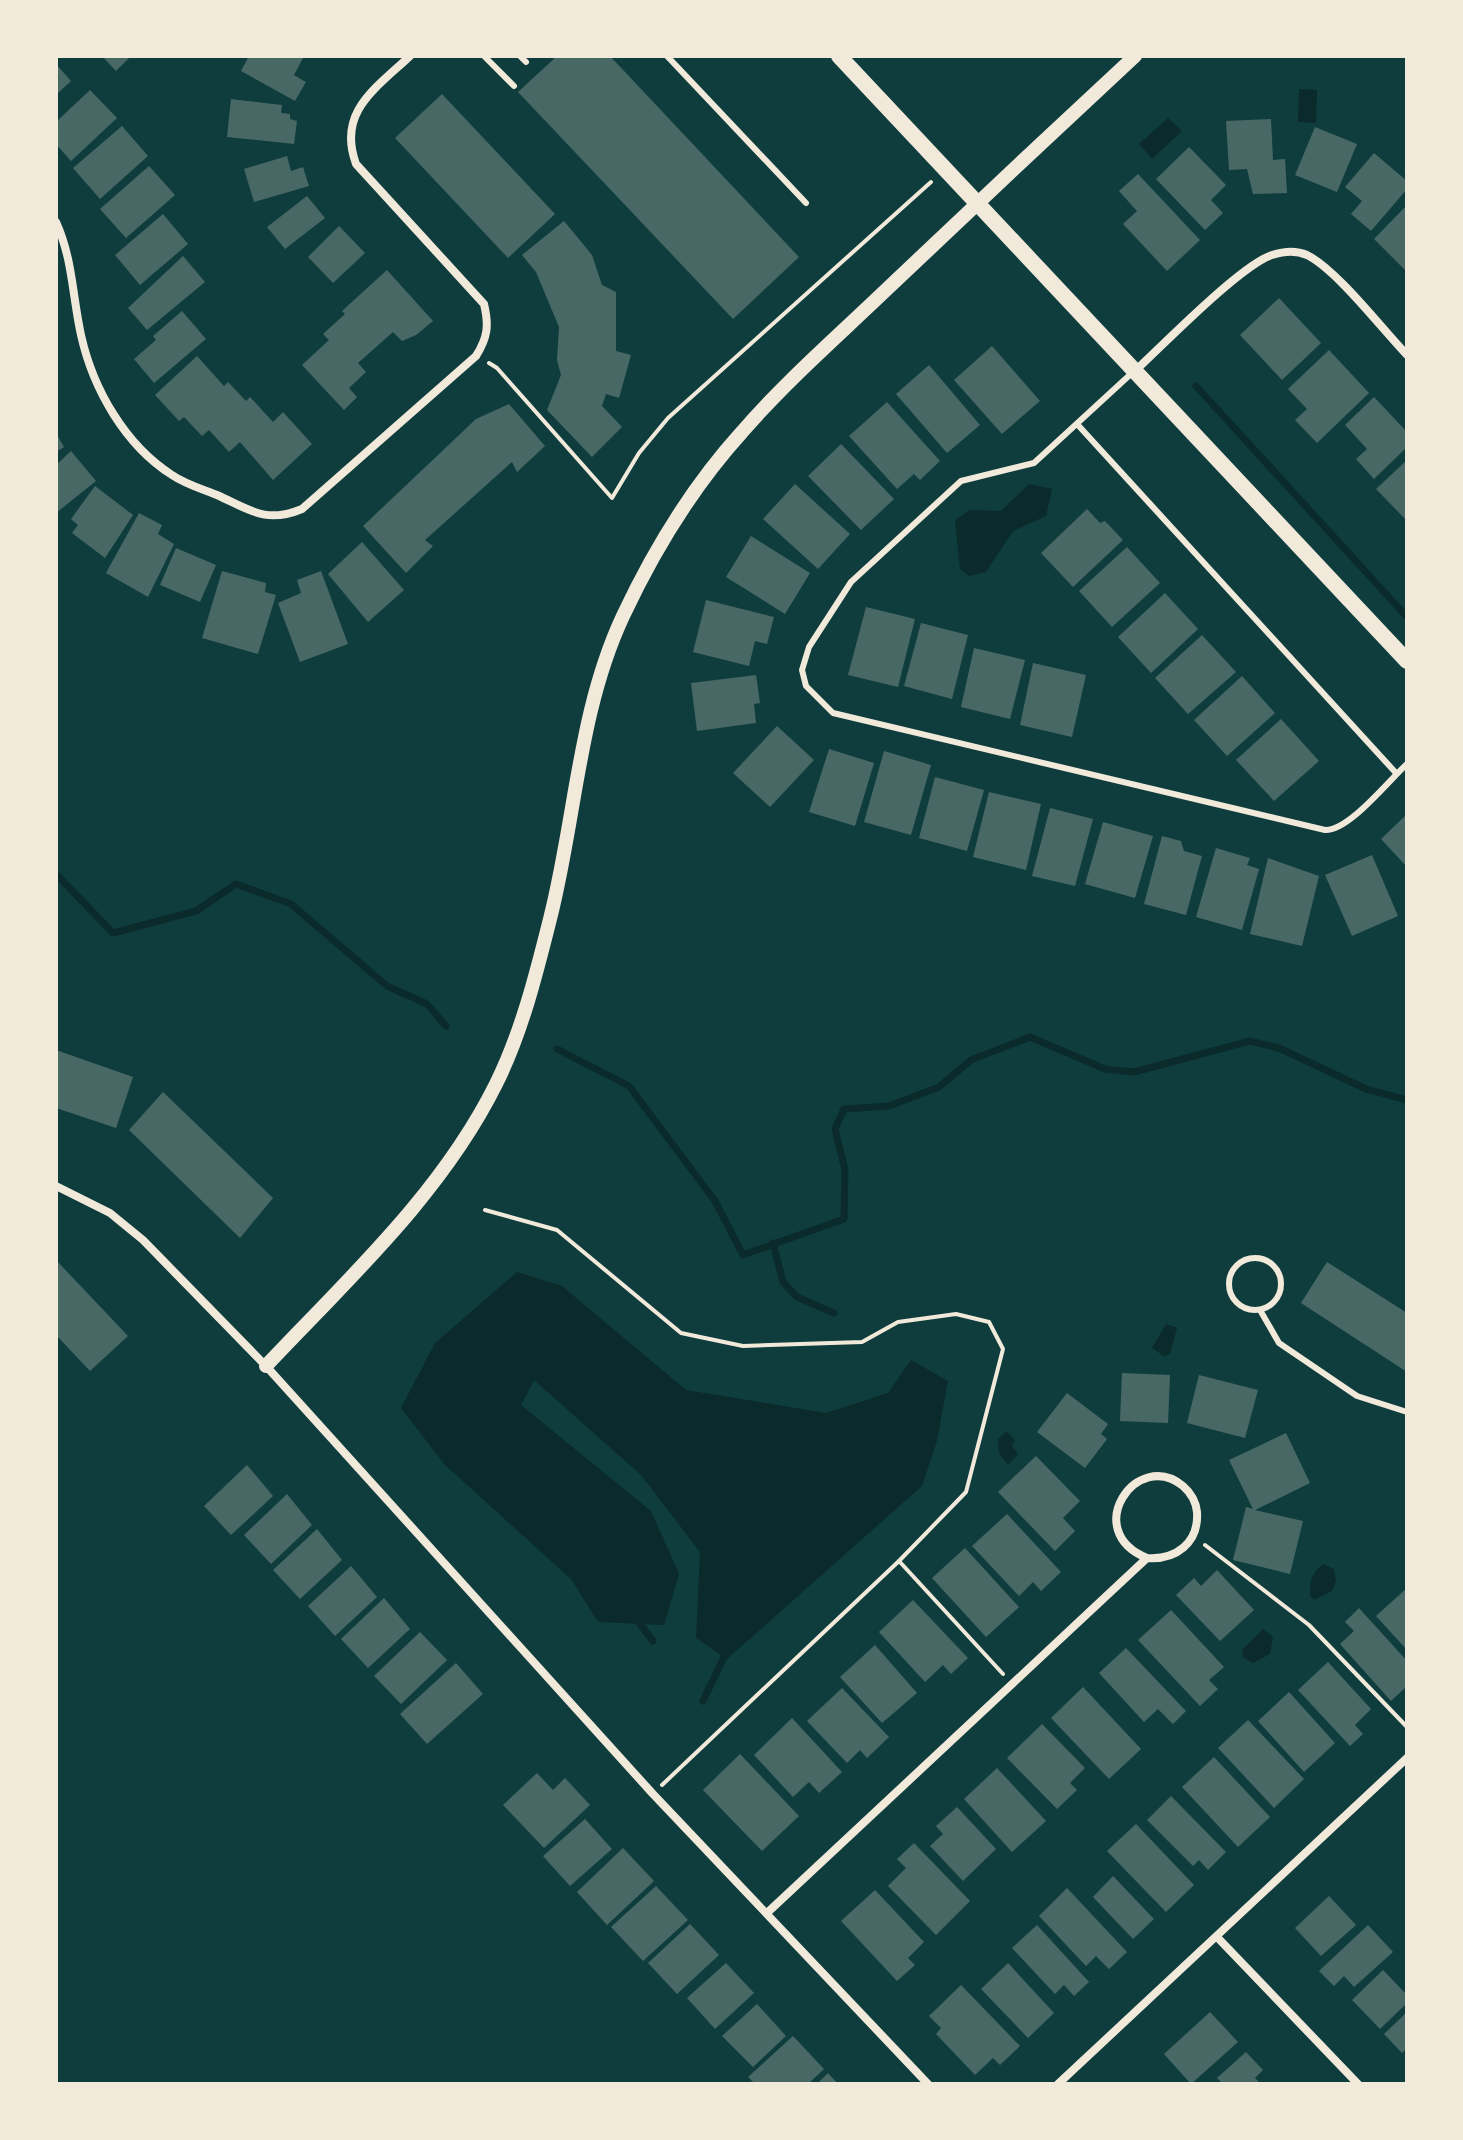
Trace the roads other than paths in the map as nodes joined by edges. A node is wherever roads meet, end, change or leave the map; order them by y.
1 (410, 56) edge
2 (484, 56) edge
3 (520, 56) edge
4 (667, 56) edge
5 (839, 56) edge
6 (1135, 56) edge
7 (526, 62) dead end
8 (514, 86) dead end
9 (806, 203) dead end
10 (976, 204) junction
11 (56, 222) edge
12 (1407, 355) edge
13 (1136, 370) junction
14 (1077, 424) junction
15 (1407, 661) edge
16 (1407, 764) edge
17 (1396, 773) junction
18 (56, 1186) edge
19 (1260, 1310) junction
20 (266, 1366) junction
21 (1407, 1412) edge
22 (1147, 1558) junction
23 (1407, 1758) edge
24 (767, 1913) junction
25 (1217, 1937) junction
26 (928, 2084) edge
27 (1058, 2084) edge
28 (1358, 2084) edge

1 - 11 street
2 - 8 lane
3 - 7 lane
4 - 9 lane
5 - 10 main road
6 - 10 street
10 - 13 main road
10 - 20 street
12 - 13 street
13 - 14 lane
13 - 15 main road
14 - 17 lane
14 - 17 lane
16 - 17 lane
18 - 20 street
19 - 19 lane
19 - 21 lane
20 - 24 street
22 - 22 street
22 - 24 street
23 - 25 street
24 - 26 street
25 - 27 street
25 - 28 street

